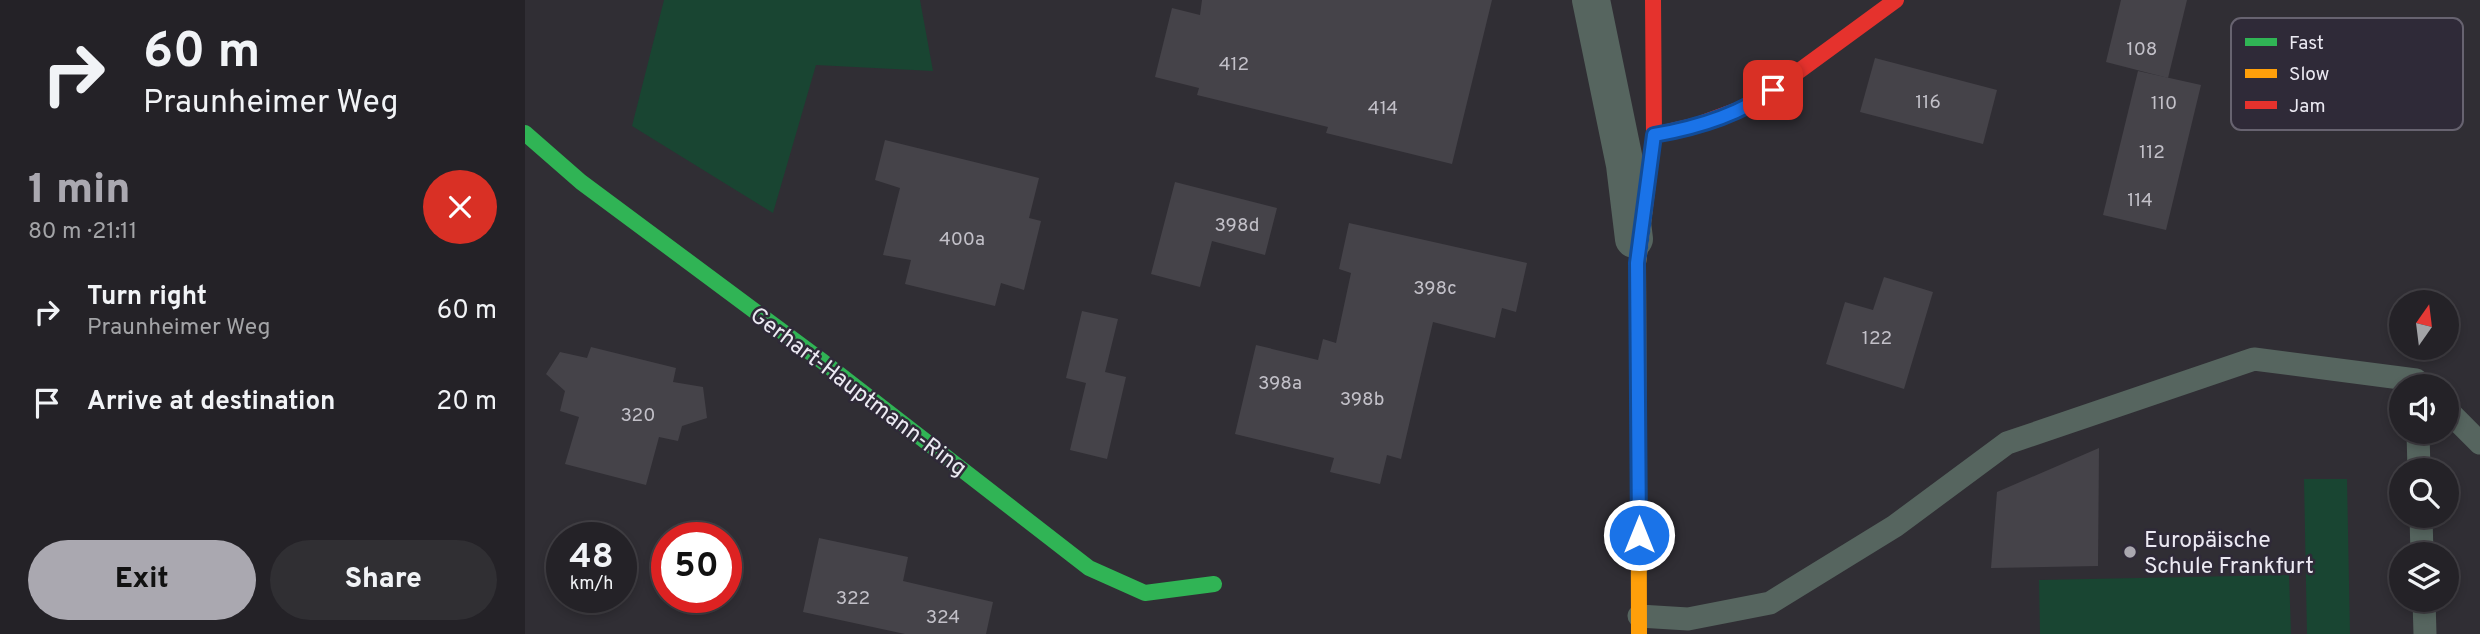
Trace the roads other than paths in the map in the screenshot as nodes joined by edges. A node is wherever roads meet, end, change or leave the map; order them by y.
1 (1591, 0) edge
2 (1653, 0) edge
3 (1896, 0) edge
4 (525, 133) edge
5 (1654, 135) junction
6 (1637, 263) junction
7 (2389, 380) edge
8 (2459, 422) edge
9 (2480, 443) edge
10 (1214, 584) dead end
11 (2424, 612) edge
12 (1639, 625) edge
13 (2425, 634) edge

1 - 6 street
2 - 5 street
3 - 5 street
4 - 10 street, Gerhart-Hauptmann-Ring
5 - 6 street
6 - 12 street
7 - 12 lane
8 - 9 lane
11 - 13 lane

